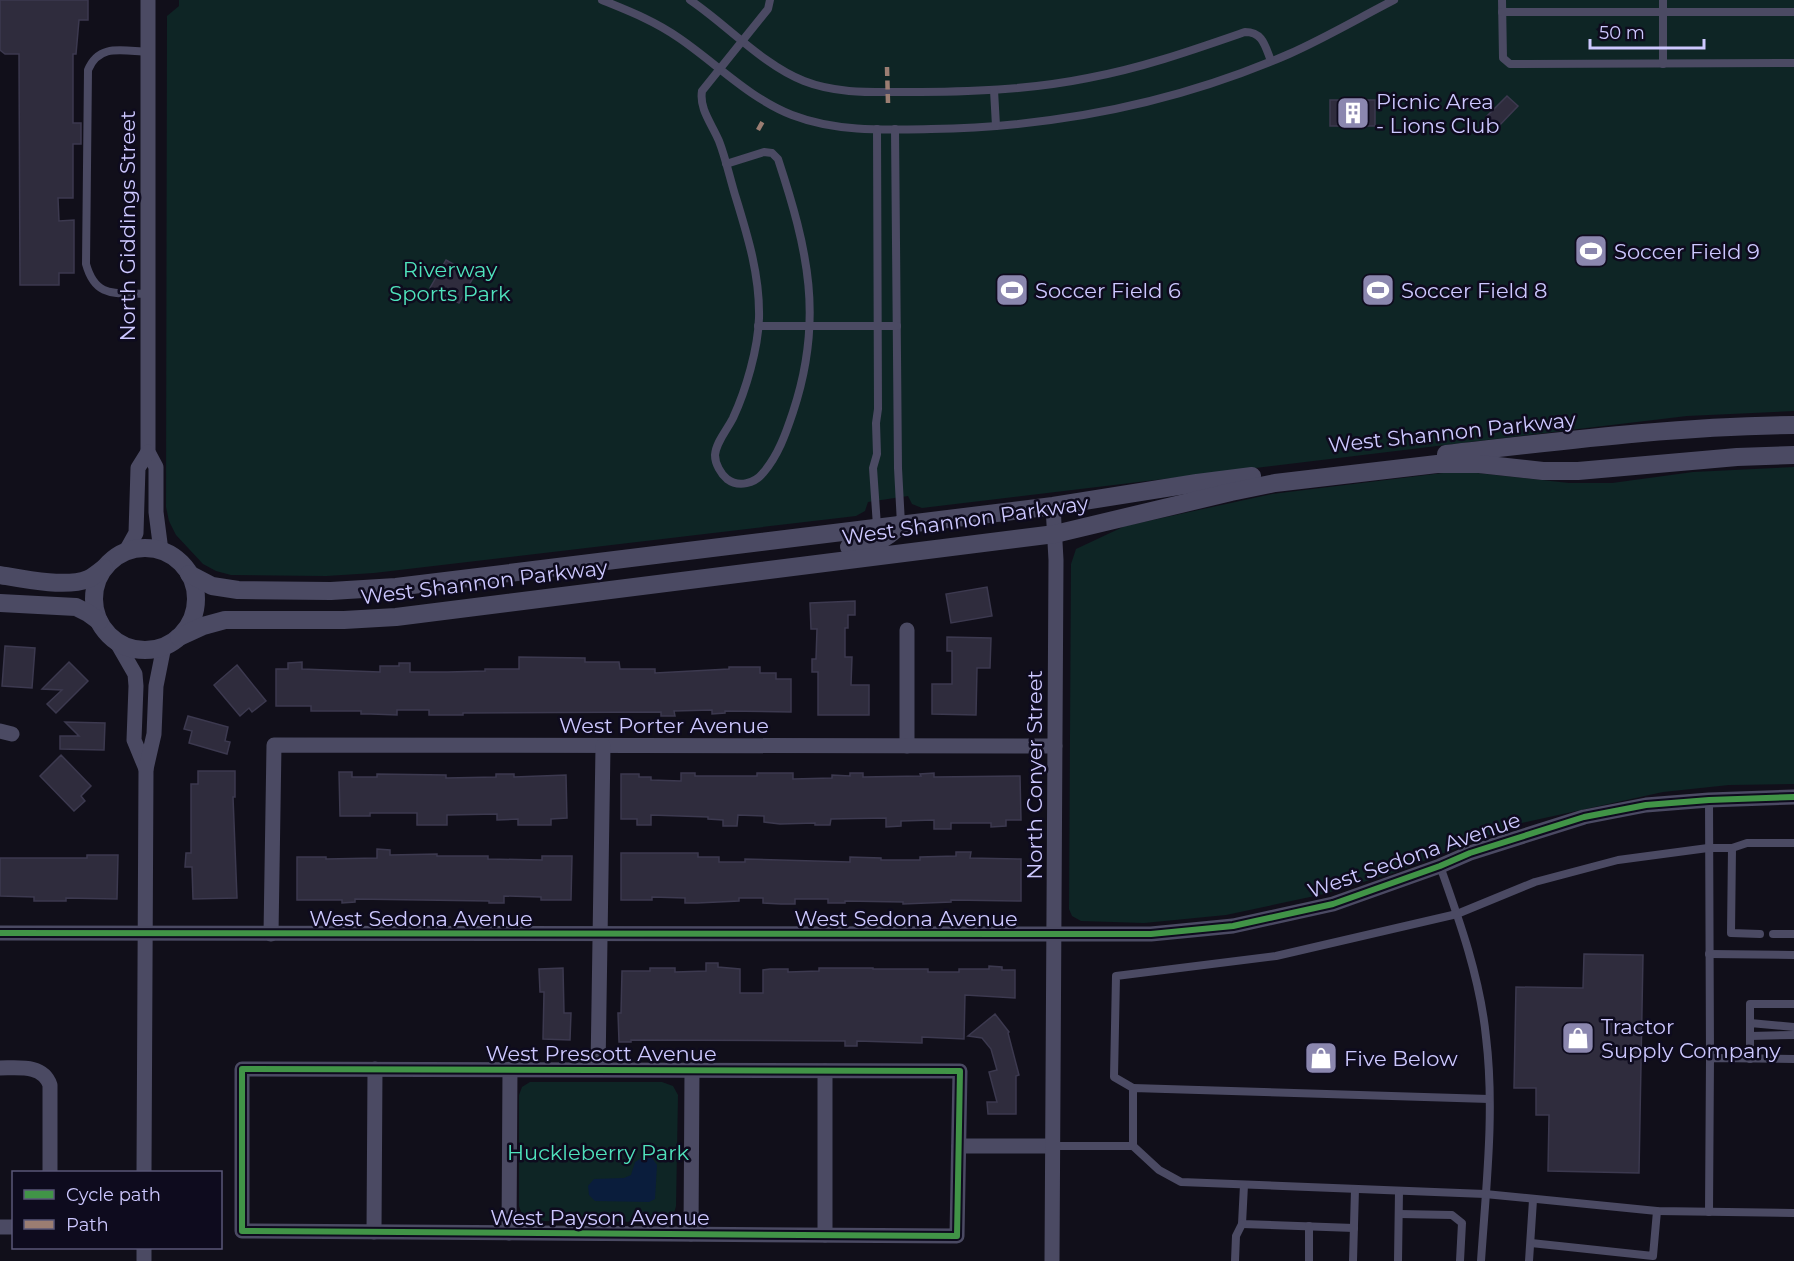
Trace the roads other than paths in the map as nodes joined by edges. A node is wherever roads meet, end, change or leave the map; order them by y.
1 (148, 0) edge
2 (602, 0) edge
3 (690, 0) edge
4 (770, 0) edge
5 (1394, 0) edge
6 (1502, 0) edge
7 (1663, 0) edge
8 (1663, 11) junction
9 (1502, 12) junction
10 (1794, 12) edge
11 (744, 40) junction
12 (147, 52) junction
13 (1271, 61) junction
14 (1794, 63) edge
15 (1663, 64) junction
16 (719, 69) junction
17 (994, 90) junction
18 (996, 126) junction
19 (877, 129) junction
20 (895, 129) junction
21 (726, 164) junction
22 (147, 294) junction
23 (878, 325) junction
24 (758, 326) junction
25 (810, 326) junction
26 (897, 326) junction
27 (1794, 425) edge
28 (148, 452) junction
29 (1794, 455) edge
30 (1053, 506) junction
31 (901, 524) junction
32 (877, 526) junction
33 (1055, 534) junction
34 (126, 551) junction
35 (161, 551) junction
36 (104, 568) junction
37 (736, 573) junction
38 (189, 574) junction
39 (0, 575) edge
40 (0, 603) edge
41 (99, 621) junction
42 (907, 630) dead end
43 (116, 641) junction
44 (171, 642) junction
45 (603, 746) junction
46 (907, 746) junction
47 (1055, 746) junction
48 (146, 769) junction
49 (1794, 797) edge
50 (1709, 800) junction
51 (1794, 843) edge
52 (1732, 848) junction
53 (1708, 849) junction
54 (1440, 866) junction
55 (1457, 914) junction
56 (145, 932) junction
57 (0, 933) edge
58 (271, 934) junction
59 (1054, 934) junction
60 (1760, 934) dead end
61 (1773, 934) dead end
62 (1794, 934) edge
63 (601, 935) junction
64 (1709, 954) junction
65 (1794, 955) edge
66 (1794, 1004) edge
67 (1750, 1023) junction
68 (1794, 1027) edge
69 (1794, 1035) edge
70 (1750, 1036) junction
71 (1710, 1058) junction
72 (1750, 1059) junction
73 (1794, 1059) edge
74 (0, 1068) edge
75 (375, 1070) junction
76 (510, 1070) junction
77 (598, 1070) junction
78 (692, 1070) junction
79 (825, 1071) junction
80 (1133, 1088) junction
81 (1489, 1099) junction
82 (959, 1146) junction
83 (1052, 1146) junction
84 (1133, 1146) junction
85 (50, 1171) edge
86 (144, 1171) edge
87 (1244, 1185) junction
88 (1354, 1189) junction
89 (1399, 1191) junction
90 (1485, 1194) junction
91 (1533, 1200) junction
92 (1657, 1211) junction
93 (1709, 1212) junction
94 (1794, 1213) edge
95 (1399, 1214) junction
96 (1242, 1224) junction
97 (1309, 1226) junction
98 (1353, 1228) junction
99 (242, 1231) joint
100 (374, 1232) junction
101 (509, 1233) junction
102 (691, 1234) junction
103 (825, 1235) junction
104 (1531, 1243) junction
105 (1656, 1258) edge
106 (1052, 1261) edge
107 (1235, 1261) edge
108 (1309, 1261) edge
109 (1353, 1261) edge
110 (1398, 1261) edge
111 (1460, 1261) edge
112 (1481, 1261) edge
113 (1529, 1261) edge

1 - 12 street, North Giddings Street
2 - 16 lane
3 - 11 lane
4 - 11 lane
5 - 13 lane
6 - 9 lane
7 - 8 lane
8 - 9 lane
8 - 10 lane
8 - 15 lane
9 - 15 lane
11 - 16 lane
11 - 17 lane
12 - 22 street, North Giddings Street
12 - 22 lane
13 - 17 lane
13 - 18 lane
14 - 15 lane
16 - 19 lane
16 - 21 lane
17 - 18 lane
18 - 20 lane
19 - 20 lane
19 - 23 lane
20 - 26 lane
21 - 24 lane
21 - 25 lane
22 - 28 street, North Giddings Street
23 - 25 lane
23 - 26 lane
23 - 32 lane
24 - 25 lane
24 - 25 lane
26 - 31 lane
27 - 30 street, West Shannon Parkway
28 - 34 street, North Giddings Street
28 - 35 street, North Giddings Street
29 - 33 street, West Shannon Parkway
30 - 31 street, West Shannon Parkway
30 - 33 street, North Conyer Street
31 - 32 street, West Shannon Parkway
31 - 37 street
32 - 38 street, West Shannon Parkway
33 - 37 street, West Shannon Parkway
33 - 47 street, North Conyer Street
34 - 35 street
34 - 36 street
35 - 38 street
36 - 39 street
36 - 41 street
37 - 44 street, West Shannon Parkway
38 - 44 street
40 - 41 street
41 - 43 street
42 - 46 street
43 - 44 street
43 - 48 street
44 - 48 street
45 - 46 street, West Porter Avenue
45 - 58 street, West Porter Avenue
45 - 63 street
46 - 47 street, West Porter Avenue
47 - 59 street, North Conyer Street
48 - 56 street
49 - 50 street, West Sedona Avenue
50 - 53 lane
50 - 54 street, West Sedona Avenue
51 - 52 lane
52 - 53 lane
52 - 60 lane
53 - 55 lane
53 - 64 lane
54 - 55 lane
54 - 59 street, West Sedona Avenue
55 - 80 lane
55 - 81 lane
56 - 57 street, West Sedona Avenue
56 - 58 street, West Sedona Avenue
56 - 86 street
58 - 63 street, West Sedona Avenue
59 - 63 street, West Sedona Avenue
59 - 83 street, North Conyer Street
61 - 62 lane
63 - 77 street
64 - 65 lane
64 - 71 lane
66 - 67 lane
67 - 68 lane
67 - 70 lane
69 - 70 lane
70 - 72 lane
71 - 72 lane
71 - 93 lane
72 - 73 lane
74 - 85 street
75 - 76 street, West Prescott Avenue
75 - 99 street, West Prescott Avenue
75 - 100 street
76 - 77 street, West Prescott Avenue
76 - 101 street
77 - 78 street, West Prescott Avenue
78 - 79 street, West Prescott Avenue
78 - 102 street
79 - 82 street, West Prescott Avenue
79 - 103 street
80 - 81 lane
80 - 84 lane
81 - 90 lane
82 - 83 street
82 - 103 street, West Payson Avenue
83 - 84 lane
83 - 106 street, North Conyer Street
84 - 87 lane
87 - 88 lane
87 - 96 lane
88 - 89 lane
88 - 98 lane
89 - 90 lane
89 - 95 lane
90 - 91 lane
90 - 112 lane
91 - 92 lane
91 - 104 lane
92 - 93 lane
92 - 105 lane
93 - 94 lane
95 - 110 lane
95 - 111 lane
96 - 97 lane
96 - 107 lane
97 - 98 lane
97 - 108 lane
98 - 109 lane
99 - 100 street, West Payson Avenue
100 - 101 street, West Payson Avenue
101 - 102 street, West Payson Avenue
102 - 103 street, West Payson Avenue
104 - 105 lane
104 - 113 lane

